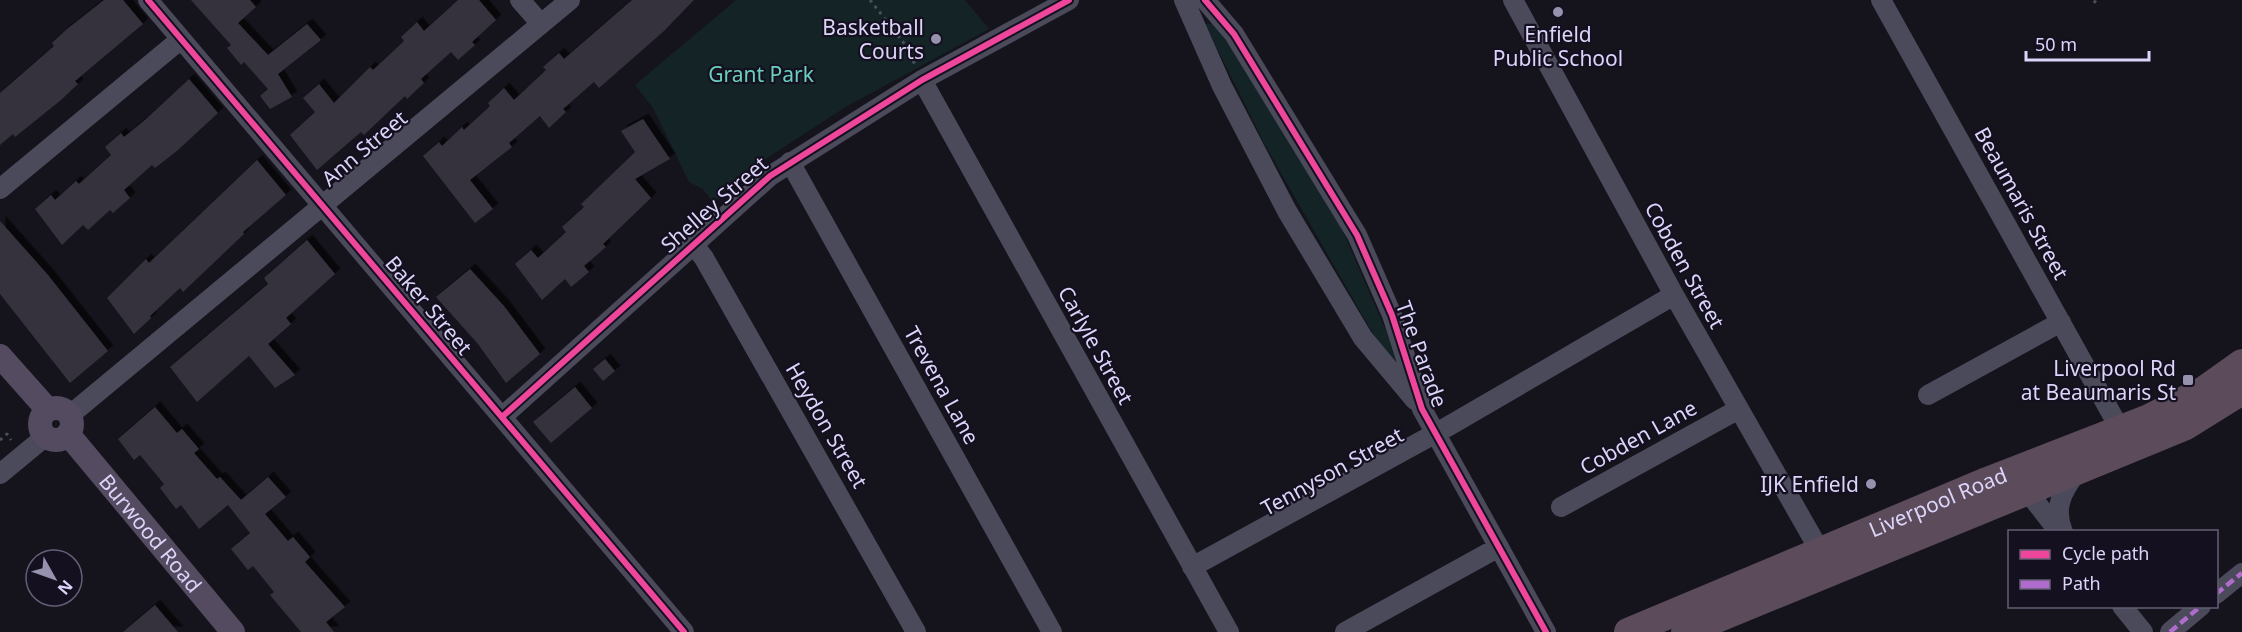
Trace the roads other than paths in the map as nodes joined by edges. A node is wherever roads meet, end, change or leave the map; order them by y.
1 (148, 0) edge
2 (520, 0) edge
3 (570, 0) edge
4 (1069, 0) edge
5 (1184, 0) edge
6 (1205, 0) edge
7 (1513, 0) edge
8 (1881, 0) edge
9 (541, 24) junction
10 (181, 39) junction
11 (921, 77) junction
12 (790, 162) junction
13 (0, 189) edge
14 (322, 204) junction
15 (693, 244) junction
16 (1674, 295) junction
17 (2061, 322) junction
18 (0, 356) edge
19 (2242, 363) edge
20 (2242, 391) edge
21 (1928, 395) dead end
22 (1739, 409) junction
23 (1422, 410) junction
24 (502, 417) junction
25 (58, 424) junction
26 (2120, 429) junction
27 (1435, 434) junction
28 (2078, 472) junction
29 (0, 474) edge
30 (2023, 480) junction
31 (1561, 507) dead end
32 (2060, 530) edge
33 (2061, 530) edge
34 (1498, 547) junction
35 (1820, 551) junction
36 (1192, 567) junction
37 (2242, 573) edge
38 (2218, 593) edge
39 (2124, 608) edge
40 (2199, 608) edge
41 (233, 632) edge
42 (684, 632) edge
43 (916, 632) edge
44 (1052, 632) edge
45 (1229, 632) edge
46 (1345, 632) edge
47 (1546, 632) edge
48 (1628, 632) edge
49 (1685, 632) edge
50 (2143, 632) edge
51 (2170, 632) edge

1 - 10 street, Baker Street
2 - 9 street
3 - 9 street, Ann Street
4 - 11 street, Shelley Street
5 - 23 street, The Parade
6 - 23 street, The Parade
7 - 16 street, Cobden Street
8 - 17 street, Beaumaris Street
9 - 14 street, Ann Street
10 - 13 street
10 - 14 street, Baker Street
11 - 12 street, Shelley Street
11 - 36 street, Carlyle Street
12 - 15 street, Shelley Street
12 - 44 street, Trevena Lane
14 - 24 street, Baker Street
14 - 25 street, Ann Street
15 - 24 street, Shelley Street
15 - 43 street, Heydon Street
16 - 22 street, Cobden Street
16 - 27 street, Tennyson Street
17 - 21 street
17 - 26 street, Beaumaris Street
18 - 25 main road, Burwood Road
19 - 26 highway, Liverpool Road
20 - 28 highway, Liverpool Road
22 - 31 street, Cobden Lane
22 - 35 street, Cobden Street
23 - 27 street, The Parade
24 - 42 street, Baker Street
25 - 29 street, Ann Street
25 - 41 main road, Burwood Road
26 - 30 highway, Liverpool Road
27 - 34 street, The Parade
27 - 36 street, Tennyson Street
28 - 30 highway, Liverpool Road
28 - 33 street
30 - 32 street
30 - 35 highway, Liverpool Road
30 - 49 highway, Liverpool Road
34 - 46 street
34 - 47 street, The Parade
35 - 48 highway, Liverpool Road
36 - 45 street, Carlyle Street
37 - 38 street
39 - 50 street
40 - 51 street

